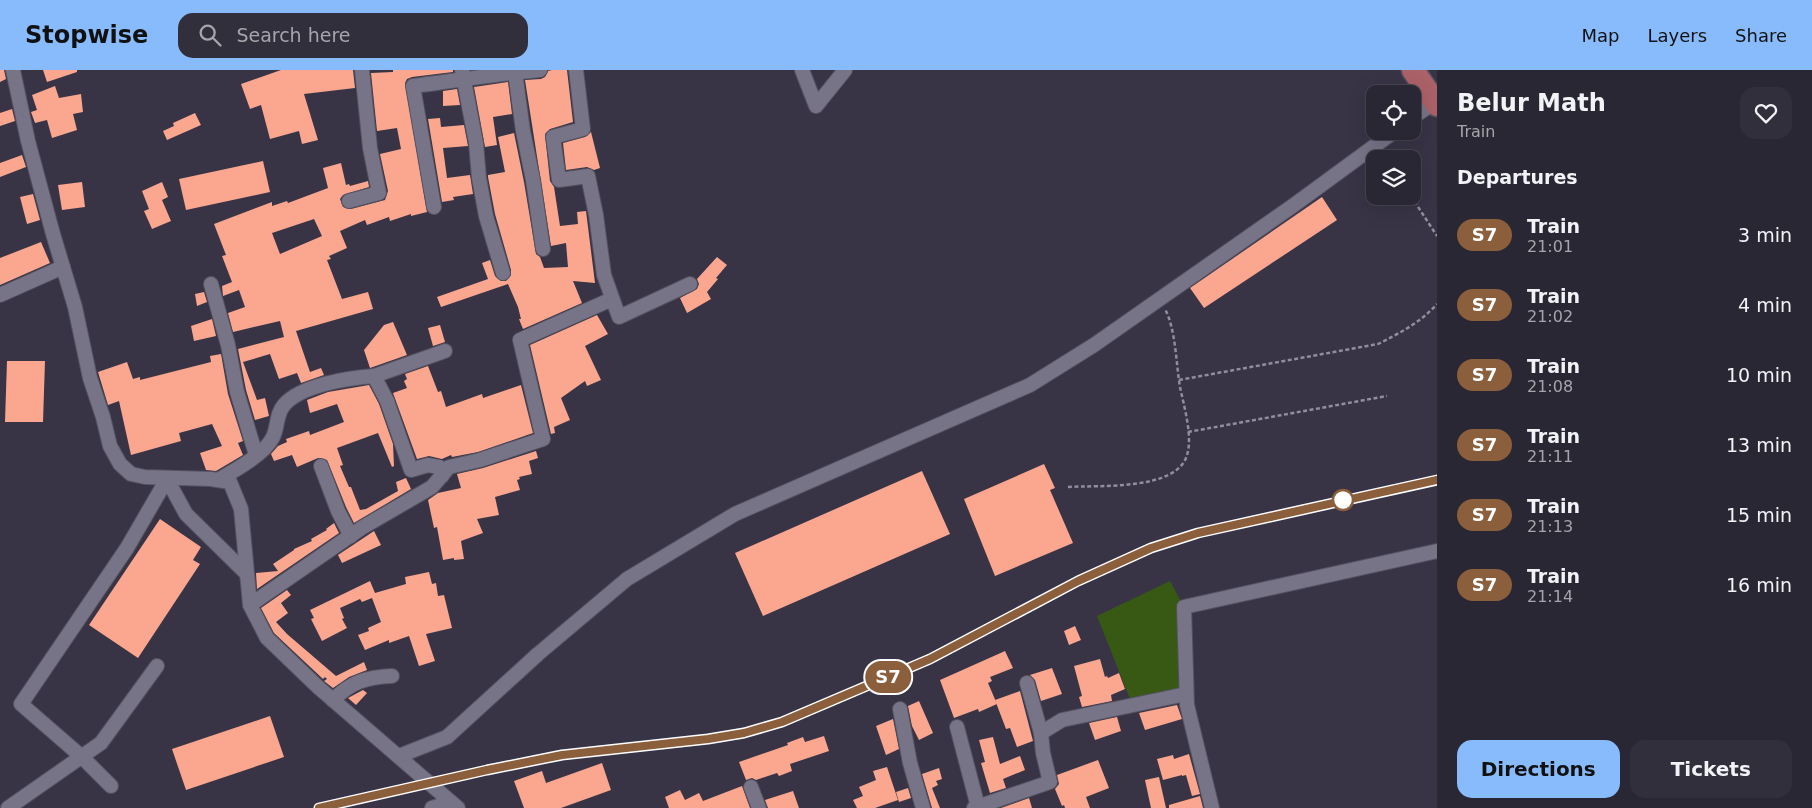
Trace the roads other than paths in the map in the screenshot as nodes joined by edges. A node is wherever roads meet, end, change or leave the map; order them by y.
1 (14, 70) edge
2 (362, 70) edge
3 (540, 70) edge
4 (576, 70) edge
5 (802, 70) edge
6 (845, 70) edge
7 (1413, 70) edge
8 (515, 72) junction
9 (462, 75) edge
10 (1436, 104) edge
11 (1421, 113) edge
12 (1383, 140) edge
13 (349, 201) dead end
14 (434, 207) dead end
15 (542, 249) dead end
16 (63, 267) junction
17 (504, 273) dead end
18 (211, 284) dead end
19 (690, 284) dead end
20 (0, 295) edge
21 (612, 299) junction
22 (445, 351) dead end
23 (374, 376) junction
24 (256, 455) junction
25 (321, 466) dead end
26 (442, 476) junction
27 (167, 479) junction
28 (218, 480) junction
29 (351, 536) junction
30 (1437, 551) edge
31 (246, 573) junction
32 (250, 605) junction
33 (157, 666) dead end
34 (392, 676) dead end
35 (1027, 683) dead end
36 (1186, 694) junction
37 (333, 700) junction
38 (900, 709) dead end
39 (957, 727) dead end
40 (1041, 733) junction
41 (399, 756) junction
42 (82, 757) junction
43 (111, 786) dead end
44 (751, 787) dead end
45 (455, 805) edge
46 (976, 807) edge
47 (8, 808) edge
48 (432, 808) edge
49 (759, 808) edge
50 (923, 808) edge
51 (1212, 808) edge

1 - 16 street
2 - 13 street
3 - 8 street
4 - 21 street
5 - 6 street
7 - 10 main road
8 - 9 street
8 - 15 street
9 - 14 street
9 - 17 street
10 - 11 street
12 - 41 street
16 - 20 street
16 - 27 street
18 - 24 street
19 - 21 street
21 - 26 street
22 - 23 street
23 - 24 street
23 - 26 street
24 - 28 street
25 - 29 street
26 - 29 street
27 - 28 street
27 - 31 street
27 - 42 street
28 - 31 street
29 - 32 street
30 - 36 street
31 - 32 street
32 - 37 street
33 - 42 street
34 - 37 street
35 - 40 street
36 - 40 street
36 - 51 street
37 - 41 street
38 - 50 street
39 - 46 street
40 - 46 street
41 - 45 street
42 - 43 street
42 - 47 street
44 - 49 street
45 - 48 street

